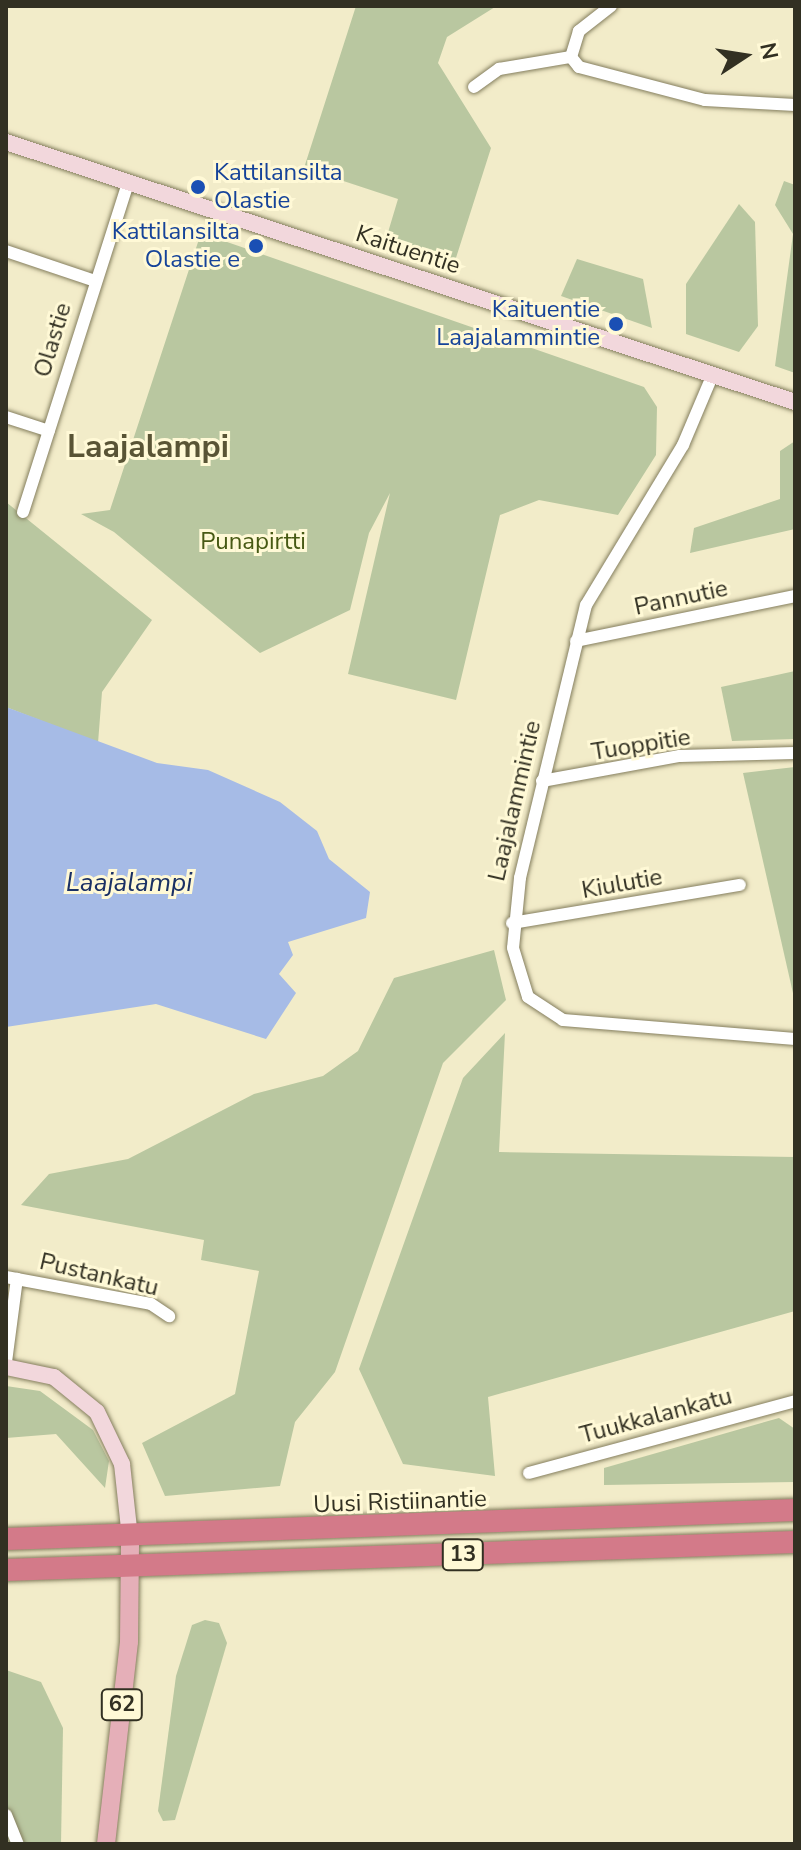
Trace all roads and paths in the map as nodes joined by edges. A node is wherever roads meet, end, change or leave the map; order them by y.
1 (611, 6) edge
2 (571, 57) junction
3 (474, 87) dead end
4 (795, 105) edge
5 (6, 142) edge
6 (128, 182) junction
7 (6, 251) edge
8 (95, 281) junction
9 (713, 374) junction
10 (795, 402) edge
11 (6, 417) edge
12 (49, 431) junction
13 (23, 512) dead end
14 (795, 596) edge
15 (576, 641) junction
16 (795, 753) edge
17 (542, 781) junction
18 (740, 885) dead end
19 (512, 923) junction
20 (795, 1039) edge
21 (12, 1278) edge
22 (169, 1316) dead end
23 (6, 1365) edge
24 (795, 1401) edge
25 (529, 1473) dead end
26 (795, 1510) edge
27 (130, 1538) junction
28 (6, 1539) edge
29 (795, 1542) edge
30 (131, 1566) junction
31 (6, 1570) edge
32 (6, 1815) edge
33 (18, 1844) edge
34 (106, 1844) edge

1 - 2 street
2 - 3 street
2 - 4 street
5 - 6 street, Kaituentie
6 - 8 street, Olastie
6 - 9 street, Kaituentie
7 - 8 street
8 - 12 street, Olastie
9 - 10 street, Kaituentie
9 - 15 street, Laajalammintie
11 - 12 street
12 - 13 street, Olastie
14 - 15 street, Pannutie
15 - 17 street, Laajalammintie
16 - 17 street, Tuoppitie
17 - 19 street, Laajalammintie
18 - 19 street, Kiulutie
19 - 20 street, Laajalammintie
21 - 22 street, Pustankatu
21 - 23 street
23 - 27 street
24 - 25 street, Tuukkalankatu
26 - 27 highway, Uusi Ristiinantie / 13
27 - 28 highway, Uusi Ristiinantie / 13
27 - 30 main road, 62
29 - 30 highway, 13
30 - 31 highway, 13
30 - 34 main road, 62
32 - 33 street

